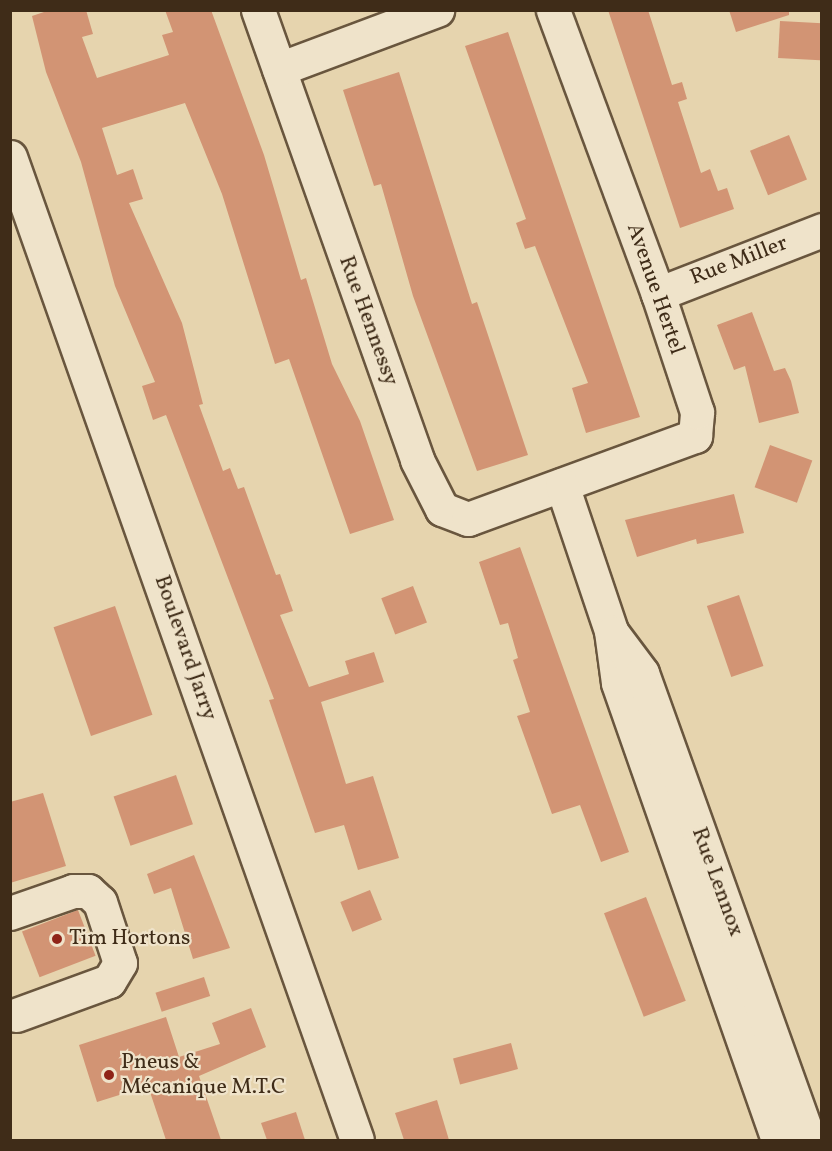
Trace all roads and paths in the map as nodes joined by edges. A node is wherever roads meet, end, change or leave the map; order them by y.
1 (258, 10) edge
2 (437, 10) edge
3 (553, 10) edge
4 (279, 69) junction
5 (10, 157) edge
6 (822, 230) edge
7 (658, 294) junction
8 (562, 485) junction
9 (611, 631) junction
10 (10, 913) edge
11 (16, 1015) dead end
12 (357, 1140) edge
13 (778, 1140) edge
14 (808, 1140) edge

1 - 4 street, Rue Hennessy
2 - 4 street
3 - 7 street, Avenue Hertel
4 - 8 street, Rue Hennessy
5 - 12 street, Boulevard Jarry
6 - 7 street, Rue Miller
7 - 8 street, Avenue Hertel
8 - 9 street, Rue Lennox
9 - 13 street, Rue Lennox
9 - 14 street, Rue Lennox
10 - 11 street

